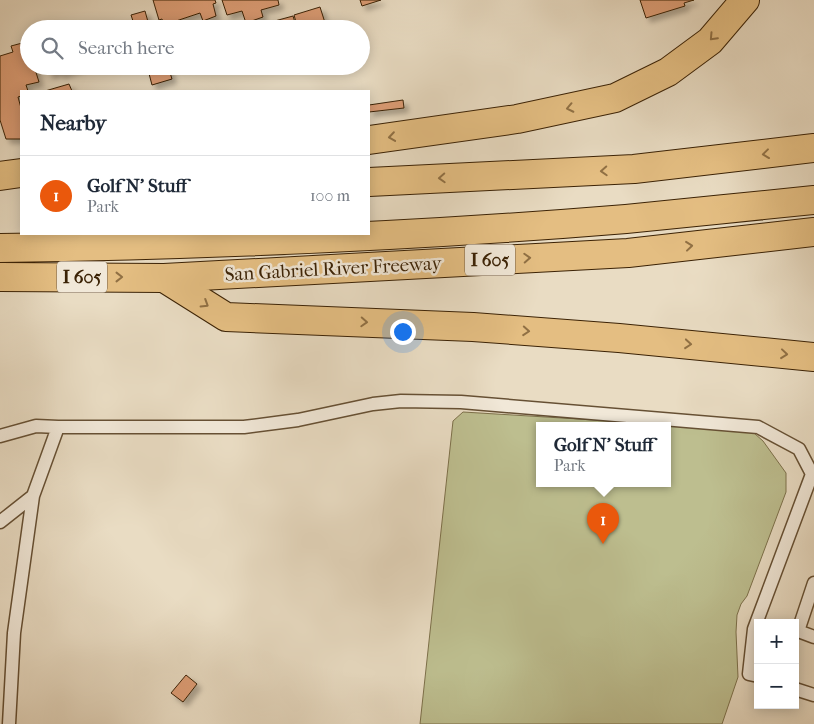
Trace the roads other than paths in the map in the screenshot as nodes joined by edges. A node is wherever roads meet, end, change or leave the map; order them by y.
1 (745, 0) edge
2 (370, 140) edge
3 (814, 148) edge
4 (20, 173) edge
5 (0, 176) edge
6 (370, 182) edge
7 (814, 187) edge
8 (0, 192) edge
9 (20, 192) edge
10 (814, 200) edge
11 (370, 222) edge
12 (20, 232) edge
13 (814, 232) edge
14 (0, 233) edge
15 (0, 248) edge
16 (0, 277) edge
17 (164, 278) junction
18 (814, 357) edge
19 (58, 427) junction
20 (0, 436) edge
21 (33, 496) junction
22 (0, 522) edge
23 (814, 583) edge
24 (814, 637) edge
25 (754, 675) edge
26 (799, 689) edge
27 (814, 695) edge
28 (9, 724) edge

1 -> 2 highway
3 -> 6 highway
4 - 5 highway
7 - 11 highway
8 - 9 highway
10 - 15 highway
12 - 14 highway
17 -> 13 highway, San Gabriel River Freeway / I 605
16 -> 17 highway, San Gabriel River Freeway / I 605
17 -> 18 highway
19 - 20 lane
19 - 21 lane
19 - 25 lane
21 - 22 lane
21 - 28 lane
23 - 24 lane
26 - 27 lane

